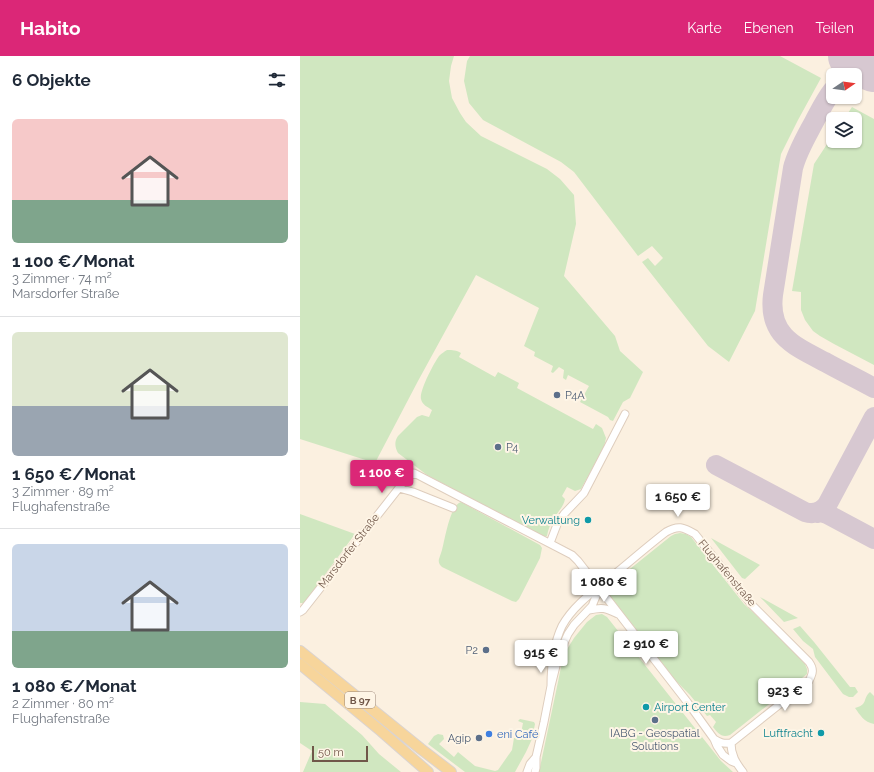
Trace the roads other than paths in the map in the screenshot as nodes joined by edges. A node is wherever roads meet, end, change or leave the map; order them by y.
1 (625, 414) dead end
2 (398, 488) junction
3 (453, 508) dead end
4 (550, 543) junction
5 (599, 587) junction
6 (589, 610) junction
7 (300, 612) edge
8 (620, 615) junction
9 (300, 651) edge
10 (300, 664) edge
11 (550, 686) junction
12 (714, 739) junction
13 (731, 744) junction
14 (536, 757) junction
15 (736, 764) junction
16 (428, 772) edge
17 (451, 772) edge
18 (527, 772) edge
19 (535, 772) edge
20 (743, 772) edge

1 - 4 street
2 - 3 street
2 - 4 street, Marsdorfer Straße
2 - 7 street, Marsdorfer Straße
4 - 5 street
5 - 6 street, Flughafenstraße
5 - 8 street
5 - 11 street, Flughafenstraße
5 - 13 street, Flughafenstraße
6 - 8 street
6 - 11 street, Flughafenstraße
8 - 12 street
9 - 17 main road, B 97
10 - 16 main road, B 97
11 - 14 street, Flughafenstraße
12 - 13 street
12 - 15 street
13 - 15 street
14 - 18 street, Flughafenstraße
14 - 19 street, Flughafenstraße
15 - 20 street

